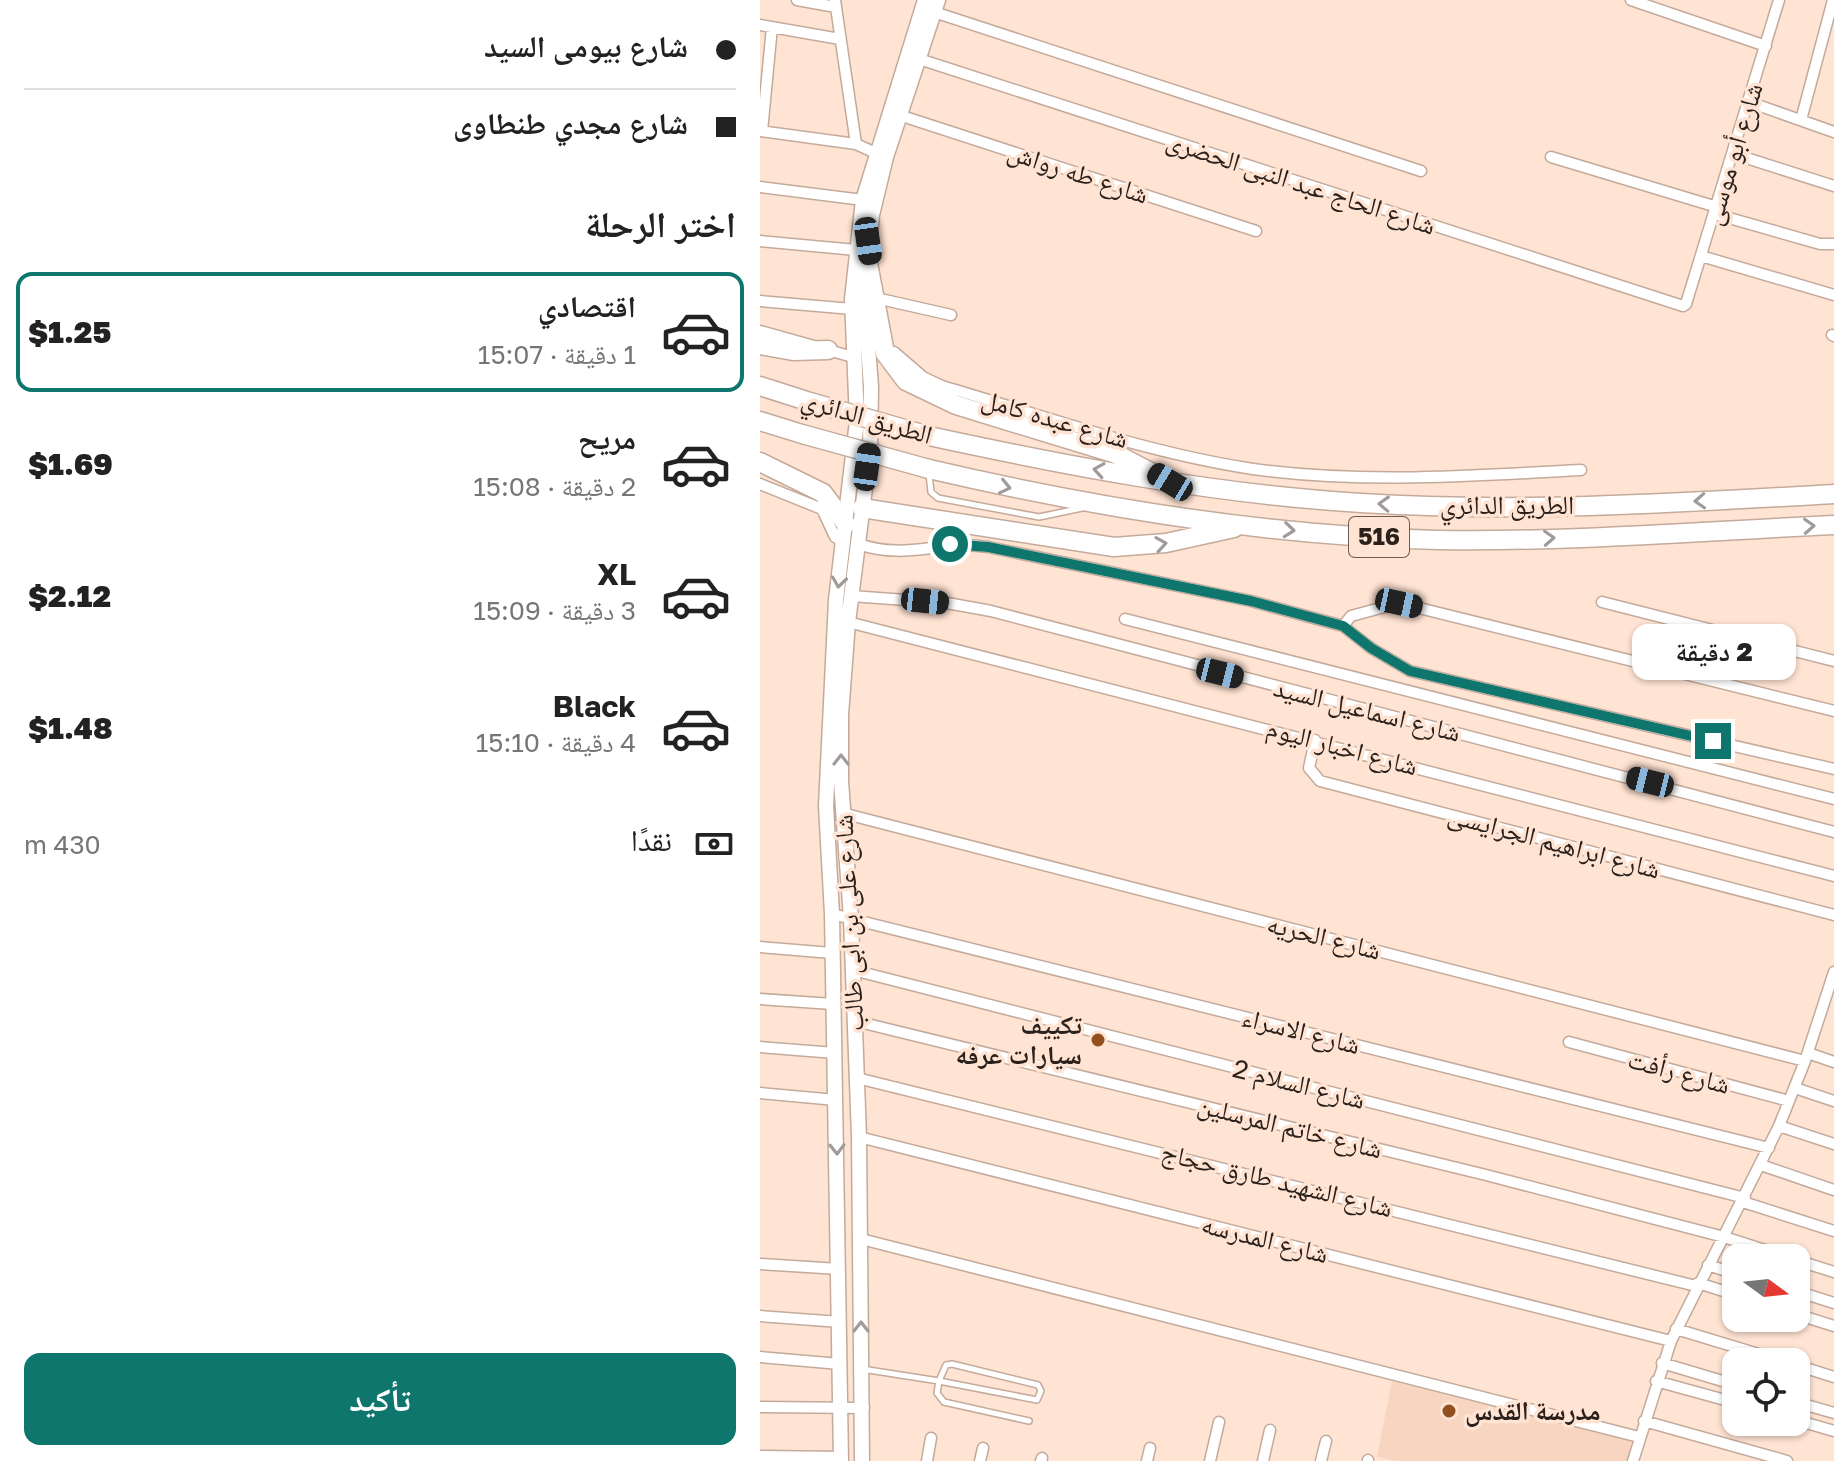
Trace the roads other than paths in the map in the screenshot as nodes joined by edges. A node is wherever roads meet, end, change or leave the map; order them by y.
1 (797, 0) edge
2 (1631, 0) edge
3 (1779, 0) edge
4 (1833, 0) edge
5 (836, 4) edge
6 (932, 4) edge
7 (766, 26) edge
8 (840, 39) junction
9 (1766, 46) junction
10 (919, 59) junction
11 (1749, 102) junction
12 (899, 115) junction
13 (1801, 120) junction
14 (761, 131) edge
15 (1834, 132) edge
16 (856, 144) junction
17 (1734, 154) junction
18 (880, 155) junction
19 (1551, 157) dead end
20 (1421, 171) dead end
21 (1834, 186) edge
22 (760, 187) edge
23 (863, 200) junction
24 (1716, 210) junction
25 (1256, 231) dead end
26 (760, 241) edge
27 (1834, 244) edge
28 (864, 249) junction
29 (1701, 256) junction
30 (1834, 295) edge
31 (876, 298) junction
32 (760, 301) edge
33 (1683, 306) joint
34 (852, 309) junction
35 (951, 315) dead end
36 (760, 331) edge
37 (760, 345) edge
38 (828, 350) junction
39 (853, 357) junction
40 (760, 386) edge
41 (864, 390) junction
42 (760, 421) edge
43 (760, 462) edge
44 (929, 469) junction
45 (1581, 470) dead end
46 (1170, 482) junction
47 (760, 484) edge
48 (1834, 494) edge
49 (1095, 504) junction
50 (862, 508) junction
51 (1246, 525) junction
52 (1834, 525) edge
53 (850, 537) junction
54 (851, 596) junction
55 (1602, 602) dead end
56 (1125, 619) dead end
57 (848, 622) junction
58 (1343, 626) junction
59 (1834, 661) edge
60 (1834, 711) edge
61 (1315, 740) junction
62 (1834, 769) edge
63 (1834, 799) edge
64 (842, 813) junction
65 (1834, 832) edge
66 (1834, 876) edge
67 (832, 914) junction
68 (1834, 915) edge
69 (851, 918) junction
70 (760, 947) edge
71 (832, 953) junction
72 (853, 970) junction
73 (1834, 972) edge
74 (760, 999) edge
75 (833, 1004) junction
76 (1822, 1009) junction
77 (1834, 1013) edge
78 (855, 1021) junction
79 (1569, 1042) dead end
80 (760, 1047) edge
81 (835, 1053) junction
82 (1806, 1057) junction
83 (1834, 1062) edge
84 (857, 1078) junction
85 (1795, 1088) junction
86 (760, 1093) edge
87 (836, 1100) junction
88 (1789, 1101) junction
89 (1834, 1101) edge
90 (1779, 1126) junction
91 (859, 1137) junction
92 (1834, 1144) edge
93 (1769, 1148) junction
94 (1761, 1165) junction
95 (1834, 1190) edge
96 (1744, 1200) junction
97 (1834, 1231) edge
98 (1724, 1237) junction
99 (861, 1239) junction
100 (1746, 1244) edge
101 (760, 1264) edge
102 (1810, 1264) edge
103 (1708, 1265) junction
104 (839, 1269) junction
105 (1722, 1270) edge
106 (1834, 1272) edge
107 (1697, 1284) junction
108 (1722, 1291) edge
109 (1810, 1295) edge
110 (1834, 1303) edge
111 (760, 1316) edge
112 (1810, 1318) edge
113 (840, 1322) junction
114 (1834, 1326) edge
115 (1676, 1329) junction
116 (1671, 1341) junction
117 (1739, 1348) edge
118 (760, 1357) edge
119 (1662, 1363) junction
120 (840, 1364) junction
121 (861, 1369) junction
122 (1810, 1369) edge
123 (1834, 1377) edge
124 (939, 1381) junction
125 (1656, 1381) junction
126 (1722, 1381) edge
127 (1722, 1399) edge
128 (1810, 1406) edge
129 (760, 1407) edge
130 (841, 1408) junction
131 (864, 1408) junction
132 (1834, 1413) edge
133 (1029, 1421) dead end
134 (1644, 1421) junction
135 (1219, 1422) dead end
136 (1810, 1424) edge
137 (1270, 1430) dead end
138 (1834, 1431) edge
139 (1639, 1437) junction
140 (931, 1438) dead end
141 (1326, 1441) dead end
142 (983, 1448) dead end
143 (1150, 1448) dead end
144 (760, 1456) edge
145 (842, 1459) edge
146 (862, 1461) edge
147 (927, 1461) edge
148 (980, 1461) edge
149 (1147, 1461) edge
150 (1210, 1461) edge
151 (1263, 1461) edge
152 (1321, 1461) edge
153 (1633, 1461) edge
154 (1787, 1461) edge

1 - 5 street
2 - 9 street
3 - 9 street, شارع أبو موسى
4 - 13 street
5 - 8 street
6 - 10 street
6 - 18 street
6 - 20 street
7 - 8 street
7 - 14 street
8 - 16 street
9 - 11 street, شارع أبو موسى
10 - 12 street
10 - 33 street, شارع الحاج عبد النبى الحضرى
11 - 13 street
11 - 17 street, شارع أبو موسى
12 - 18 street
12 - 25 street, شارع طه رواش
13 - 15 street
14 - 16 street
16 - 18 street
17 - 21 street
17 - 24 street, شارع أبو موسى
18 - 23 street
18 - 28 street
19 - 24 street
22 - 23 street
23 - 28 street
24 - 27 street
24 - 29 street, شارع أبو موسى
26 - 28 street
28 - 31 street, شارع عبده كامل
28 - 34 street
28 - 41 street
28 - 46 highway
29 - 30 street
29 - 33 street, شارع أبو موسى
31 - 35 street
31 - 45 street, شارع عبده كامل
32 - 34 street
34 - 39 street
36 - 38 street
37 - 38 highway
38 - 39 street
39 - 41 street
46 -> 40 highway, الطريق الدائري / 516, bridge
41 - 50 street, شارع على بن ابى طالب
41 - 53 street, شارع على بن ابى طالب
42 - 44 highway, الطريق الدائري / 516, bridge
43 - 53 highway
44 -> 49 highway, الطريق الدائري / 516
44 - 49 lane
48 -> 46 highway, الطريق الدائري / 516
47 - 53 street
49 - 51 highway, الطريق الدائري / 516
50 -> 51 highway
50 - 53 street, شارع على بن ابى طالب
51 -> 52 highway, الطريق الدائري / 516
53 - 54 street, شارع على بن ابى طالب
53 - 58 street
53 -> 67 street, شارع على بن ابى طالب
54 - 57 street, شارع على بن ابى طالب
54 - 65 street, شارع اسماعيل السيد
55 - 59 street
56 - 63 street, شارع اسماعيل السيد
57 - 61 street, شارع اخبار اليوم
64 -> 57 street, شارع على بن ابى طالب
58 - 60 street
58 - 62 street
61 - 66 street, شارع اخبار اليوم
61 - 68 street, شارع ابراهيم الجرايسى
64 - 69 street, شارع على بن ابى طالب
64 - 82 street, شارع الحريه
67 - 69 street, شارع الاسراء
67 - 71 street, شارع على بن ابى طالب
69 - 72 street, شارع على بن ابى طالب
69 - 93 street, شارع الاسراء
70 - 71 street
71 - 75 street, شارع على بن ابى طالب
72 - 78 street, شارع على بن ابى طالب
72 - 96 street, شارع السلام 2
73 - 76 street
74 - 75 street
75 - 81 street, شارع على بن ابى طالب
76 - 77 street
76 - 82 street
78 - 84 street, شارع على بن ابى طالب
78 - 98 street, شارع خاتم المرسلين
79 - 88 street, شارع رأفت
80 - 81 street
81 - 87 street, شارع على بن ابى طالب
82 - 83 street, شارع الحريه
82 - 85 street
84 - 91 street, شارع على بن ابى طالب
84 - 107 street, شارع الشهيد طارق حجاج
85 - 88 street
85 - 89 street
86 - 87 street
87 -> 104 street, شارع على بن ابى طالب
88 - 90 street
90 - 92 street
90 - 93 street
91 - 99 street, شارع على بن ابى طالب
91 - 116 street, شارع المدرسه
93 - 94 street
94 - 95 street
94 - 96 street
96 - 97 street, شارع السلام 2
96 - 98 street
98 - 100 street, شارع خاتم المرسلين
98 - 103 street
121 -> 99 street, شارع على بن ابى طالب
99 - 139 street
101 - 104 street
102 - 106 street
103 - 105 street
103 - 107 street
104 - 113 street, شارع على بن ابى طالب
107 - 108 street, شارع الشهيد طارق حجاج
107 - 115 street
109 - 110 street
111 - 113 street
112 - 114 street
113 - 120 street, شارع على بن ابى طالب
115 - 116 street
115 - 117 street
116 - 119 street
118 - 120 street
119 - 125 street
119 - 126 street
120 - 130 street, شارع على بن ابى طالب
121 - 124 lane
121 - 131 street, شارع على بن ابى طالب
122 - 123 street
124 - 124 lane
124 - 133 lane
125 - 127 street
125 - 134 street
128 - 132 street
129 - 130 street
130 - 131 street
130 - 145 street, شارع على بن ابى طالب
131 - 146 street, شارع على بن ابى طالب
134 - 139 street
134 - 154 street
135 - 150 street
136 - 138 street
137 - 151 street
139 - 153 street
140 - 147 street
141 - 152 street
142 - 148 street
143 - 149 street
144 - 145 street

